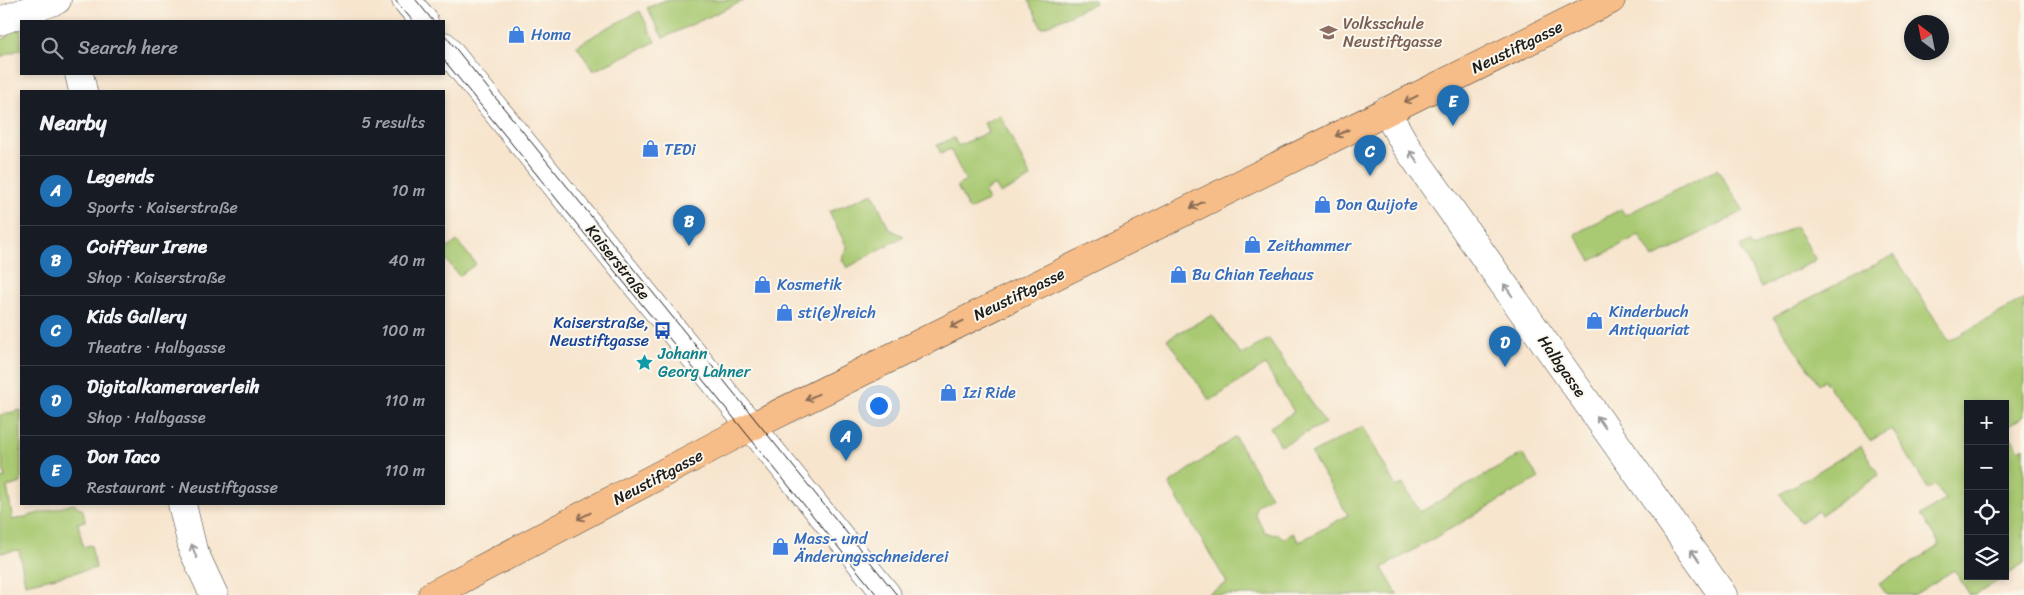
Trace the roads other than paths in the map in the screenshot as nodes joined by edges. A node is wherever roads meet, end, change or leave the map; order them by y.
1 (57, 0) edge
2 (62, 0) edge
3 (406, 0) edge
4 (1611, 0) edge
5 (67, 20) edge
6 (423, 20) edge
7 (0, 21) edge
8 (445, 47) edge
9 (79, 75) edge
10 (83, 90) edge
11 (1386, 111) junction
12 (751, 427) junction
13 (182, 505) edge
14 (214, 595) edge
15 (432, 595) edge
16 (887, 595) edge
17 (1723, 595) edge

1 - 7 street
2 - 5 street
3 - 6 street
4 -> 11 main road, Neustiftgasse
8 - 12 street, Kaiserstraße
9 - 10 street
11 -> 12 main road, Neustiftgasse
17 -> 11 street, Halbgasse
12 -> 15 main road, Neustiftgasse
12 - 16 street, Kaiserstraße
14 -> 13 street

